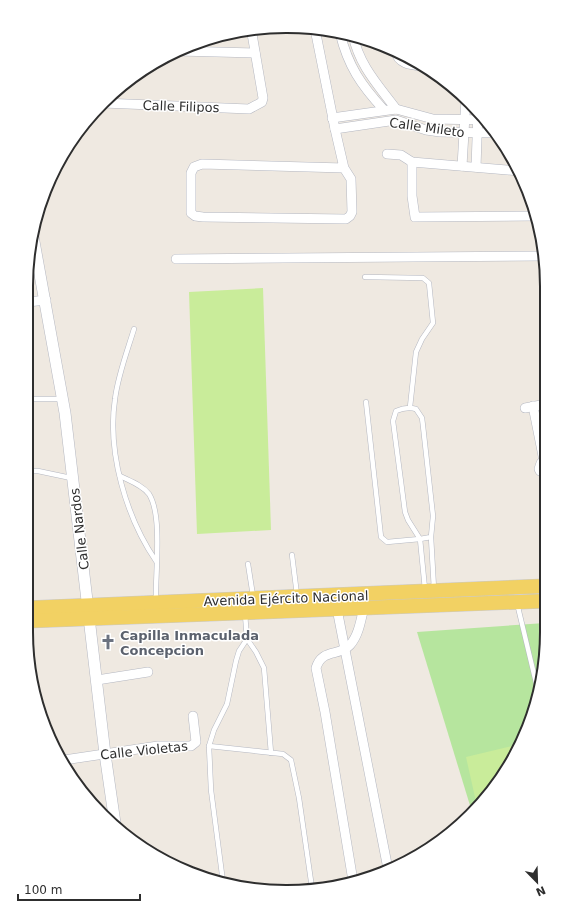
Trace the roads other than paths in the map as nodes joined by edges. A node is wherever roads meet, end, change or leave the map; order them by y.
1 (252, 35) edge
2 (317, 35) edge
3 (342, 40) edge
4 (355, 43) edge
5 (191, 51) edge
6 (255, 53) junction
7 (111, 103) edge
8 (466, 107) edge
9 (396, 109) junction
10 (384, 110) junction
11 (332, 118) junction
12 (476, 118) edge
13 (465, 120) junction
14 (480, 122) edge
15 (335, 129) junction
16 (464, 133) junction
17 (477, 133) junction
18 (489, 133) edge
19 (387, 154) dead end
20 (412, 162) junction
21 (462, 166) junction
22 (476, 167) junction
23 (344, 168) junction
24 (512, 170) edge
25 (530, 216) edge
26 (36, 249) edge
27 (538, 256) edge
28 (176, 259) dead end
29 (365, 277) dead end
30 (46, 300) junction
31 (33, 301) edge
32 (134, 328) dead end
33 (33, 399) edge
34 (63, 399) junction
35 (366, 402) dead end
36 (533, 406) dead end
37 (410, 407) junction
38 (540, 438) edge
39 (33, 471) edge
40 (120, 476) junction
41 (73, 479) junction
42 (431, 537) junction
43 (420, 539) junction
44 (292, 555) dead end
45 (156, 561) junction
46 (248, 564) dead end
47 (540, 587) edge
48 (430, 598) junction
49 (540, 601) edge
50 (517, 602) junction
51 (298, 604) junction
52 (249, 606) junction
53 (364, 607) junction
54 (33, 609) edge
55 (338, 609) junction
56 (157, 610) junction
57 (89, 613) junction
58 (33, 620) edge
59 (247, 639) junction
60 (344, 649) junction
61 (148, 672) dead end
62 (535, 679) edge
63 (97, 680) junction
64 (193, 716) dead end
65 (209, 746) junction
66 (271, 753) junction
67 (105, 754) junction
68 (68, 759) edge
69 (114, 817) edge
70 (387, 865) edge
71 (222, 876) edge
72 (352, 876) edge
73 (311, 884) edge

1 - 6 street
2 - 11 street
3 - 10 street
4 - 9 street
5 - 6 street
6 - 7 street, Calle Filipos
8 - 13 street
9 - 10 street, Calle Mileto
9 - 13 street, Calle Mileto
10 - 11 street, Calle Mileto
11 - 15 street
12 - 13 street, Calle Mileto
13 - 16 street
14 - 17 street
15 - 16 street, Calle Mileto
15 - 23 street
16 - 17 street, Calle Mileto
16 - 21 street
17 - 18 street, Calle Mileto
17 - 22 street
19 - 20 street
20 - 21 street
20 - 25 street
21 - 22 street
22 - 24 street
23 - 23 street
26 - 30 street, Calle Nardos
27 - 28 street
29 - 37 lane
30 - 31 street
30 - 34 street, Calle Nardos
32 - 40 lane
33 - 34 lane
34 - 41 street, Calle Nardos
35 - 43 lane
36 - 38 street
37 - 42 lane
37 - 43 lane
39 - 41 lane
40 - 45 lane
40 - 45 lane
41 - 57 street, Calle Nardos
42 - 43 lane
42 - 48 lane
43 - 48 lane
44 - 51 lane
45 - 56 lane
46 - 52 lane
47 - 48 main road, Avenida Ejército Nacional
48 - 50 main road, Avenida Ejército Nacional
48 - 51 main road, Avenida Ejército Nacional
48 - 53 main road, Avenida Ejército Nacional
49 - 50 main road, Avenida Ejército Nacional
50 - 62 lane
51 - 52 main road, Avenida Ejército Nacional
51 - 55 main road, Avenida Ejército Nacional
52 - 56 main road, Avenida Ejército Nacional
52 - 59 lane
53 - 55 main road, Avenida Ejército Nacional
53 - 60 street
54 - 57 main road, Avenida Ejército Nacional
55 - 60 street
56 - 57 main road, Avenida Ejército Nacional
57 - 58 main road, Avenida Ejército Nacional
57 - 63 street, Calle Nardos
59 - 65 lane
59 - 66 lane
60 - 70 street
60 - 72 street
61 - 63 street
63 - 67 street, Calle Nardos
64 - 67 street, Calle Violetas
65 - 66 lane
65 - 71 lane
66 - 73 lane
67 - 68 street, Calle Violetas
67 - 69 street, Calle Nardos

